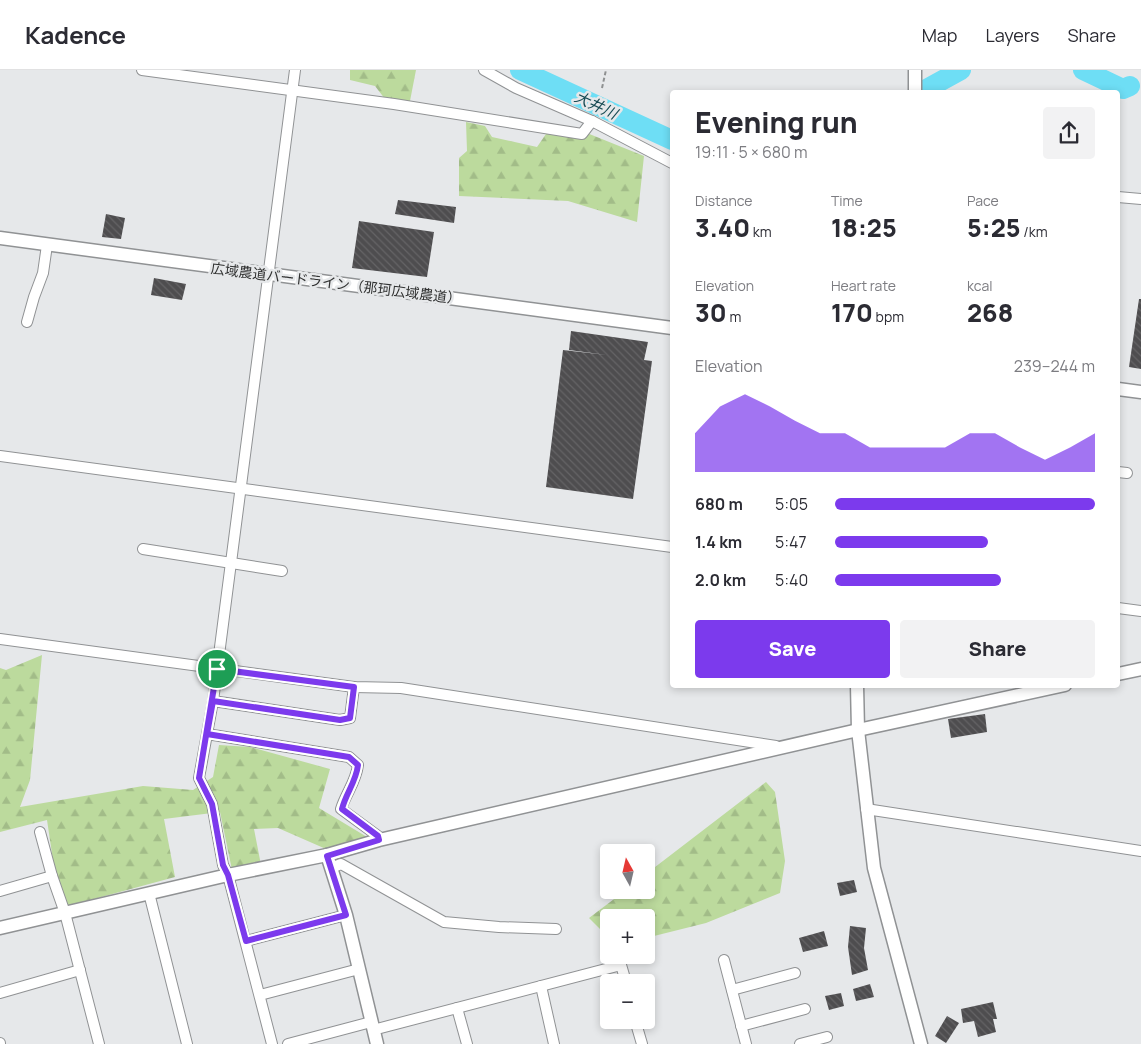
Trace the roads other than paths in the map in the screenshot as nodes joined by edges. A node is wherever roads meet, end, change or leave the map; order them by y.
1 (142, 70) edge
2 (295, 70) edge
3 (484, 70) edge
4 (915, 70) edge
5 (292, 90) junction
6 (915, 90) edge
7 (592, 121) junction
8 (670, 161) edge
9 (1120, 197) edge
10 (1141, 199) edge
11 (0, 238) edge
12 (47, 244) junction
13 (268, 274) junction
14 (27, 322) dead end
15 (670, 328) edge
16 (1120, 390) edge
17 (1141, 392) edge
18 (0, 456) edge
19 (240, 487) junction
20 (670, 547) edge
21 (143, 549) dead end
22 (230, 562) junction
23 (282, 571) dead end
24 (1120, 608) edge
25 (1141, 611) edge
26 (0, 639) edge
27 (217, 669) junction
28 (1141, 669) edge
29 (1120, 674) edge
30 (354, 687) junction
31 (857, 688) edge
32 (1051, 688) edge
33 (213, 701) junction
34 (858, 730) junction
35 (207, 734) junction
36 (790, 746) junction
37 (866, 809) junction
38 (40, 832) dead end
39 (379, 840) junction
40 (1141, 851) edge
41 (329, 862) junction
42 (228, 875) junction
43 (52, 876) junction
44 (0, 891) edge
45 (148, 894) junction
46 (65, 913) junction
47 (346, 915) junction
48 (0, 928) edge
49 (556, 929) dead end
50 (246, 941) junction
51 (724, 960) dead end
52 (359, 969) junction
53 (80, 970) junction
54 (795, 973) dead end
55 (624, 974) edge
56 (541, 986) junction
57 (732, 990) junction
58 (0, 993) edge
59 (260, 995) junction
60 (457, 1008) junction
61 (805, 1009) dead end
62 (372, 1026) junction
63 (741, 1026) junction
64 (638, 1029) edge
65 (827, 1037) dead end
66 (99, 1044) edge
67 (187, 1044) edge
68 (272, 1044) edge
69 (288, 1044) edge
70 (377, 1044) edge
71 (466, 1044) edge
72 (554, 1044) edge
73 (642, 1044) edge
74 (746, 1044) edge
75 (800, 1044) edge
76 (921, 1044) edge

1 - 5 street
2 - 5 street
3 - 7 street
4 - 6 street
5 - 7 street
5 - 13 street
7 - 8 street
9 - 10 street
11 - 12 street, 広域農道バードライン（那珂広域農道）
12 - 13 street, 広域農道バードライン（那珂広域農道）
12 - 14 street
13 - 15 street, 広域農道バードライン（那珂広域農道）
13 - 19 street
16 - 17 street
18 - 19 street
19 - 20 street
19 - 22 street
21 - 22 street
22 - 23 street
22 - 27 street
24 - 25 street
26 - 27 street
27 - 30 street
27 - 33 street
28 - 29 street
30 - 33 street
30 - 36 street
31 - 34 street
32 - 34 street
33 - 35 street
34 - 36 street
34 - 37 street
35 - 39 street
35 - 42 street
36 - 39 street
37 - 40 street
37 - 76 street
38 - 43 street
39 - 41 street
41 - 42 street
41 - 47 street
41 - 49 street
42 - 45 street
42 - 50 street
43 - 44 street
43 - 46 street
45 - 46 street
45 - 67 street
46 - 48 street
46 - 53 street
47 - 50 street
47 - 52 street
50 - 59 street
51 - 57 street
52 - 59 street
52 - 62 street
53 - 58 street
53 - 66 street
54 - 57 street
55 - 56 street
56 - 60 street
56 - 72 street
57 - 63 street
59 - 68 street
60 - 62 street
60 - 71 street
61 - 63 street
62 - 69 street
62 - 70 street
63 - 74 street
64 - 73 street
65 - 75 street

